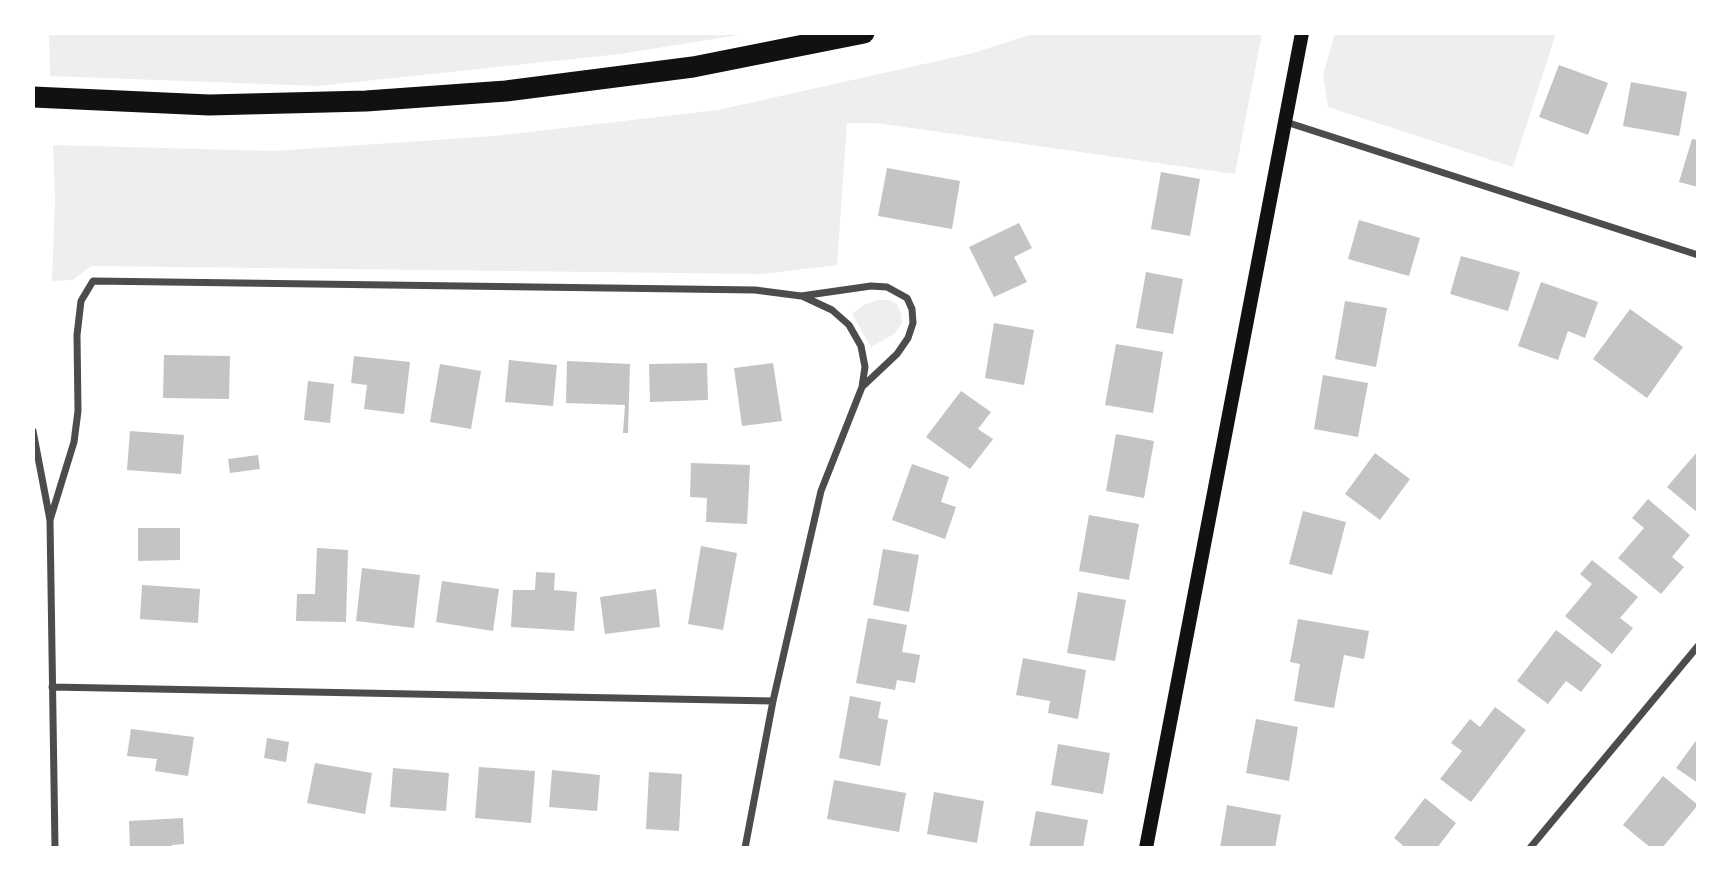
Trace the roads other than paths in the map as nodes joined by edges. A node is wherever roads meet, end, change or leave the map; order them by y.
1 (864, 33) edge
2 (1302, 33) edge
3 (33, 97) edge
4 (1286, 122) junction
5 (1698, 254) edge
6 (802, 296) junction
7 (862, 387) junction
8 (33, 431) edge
9 (50, 520) junction
10 (1698, 646) edge
11 (52, 687) junction
12 (773, 701) junction
13 (55, 848) edge
14 (745, 848) edge
15 (1146, 848) edge
16 (1530, 848) edge

1 - 3 highway
2 - 4 main road
4 - 5 street
4 - 15 main road
6 - 7 street
6 - 7 street
6 - 9 street
7 - 12 street
8 - 9 street
9 - 11 street
10 - 16 street
11 - 12 street
11 - 13 street
12 - 14 street

